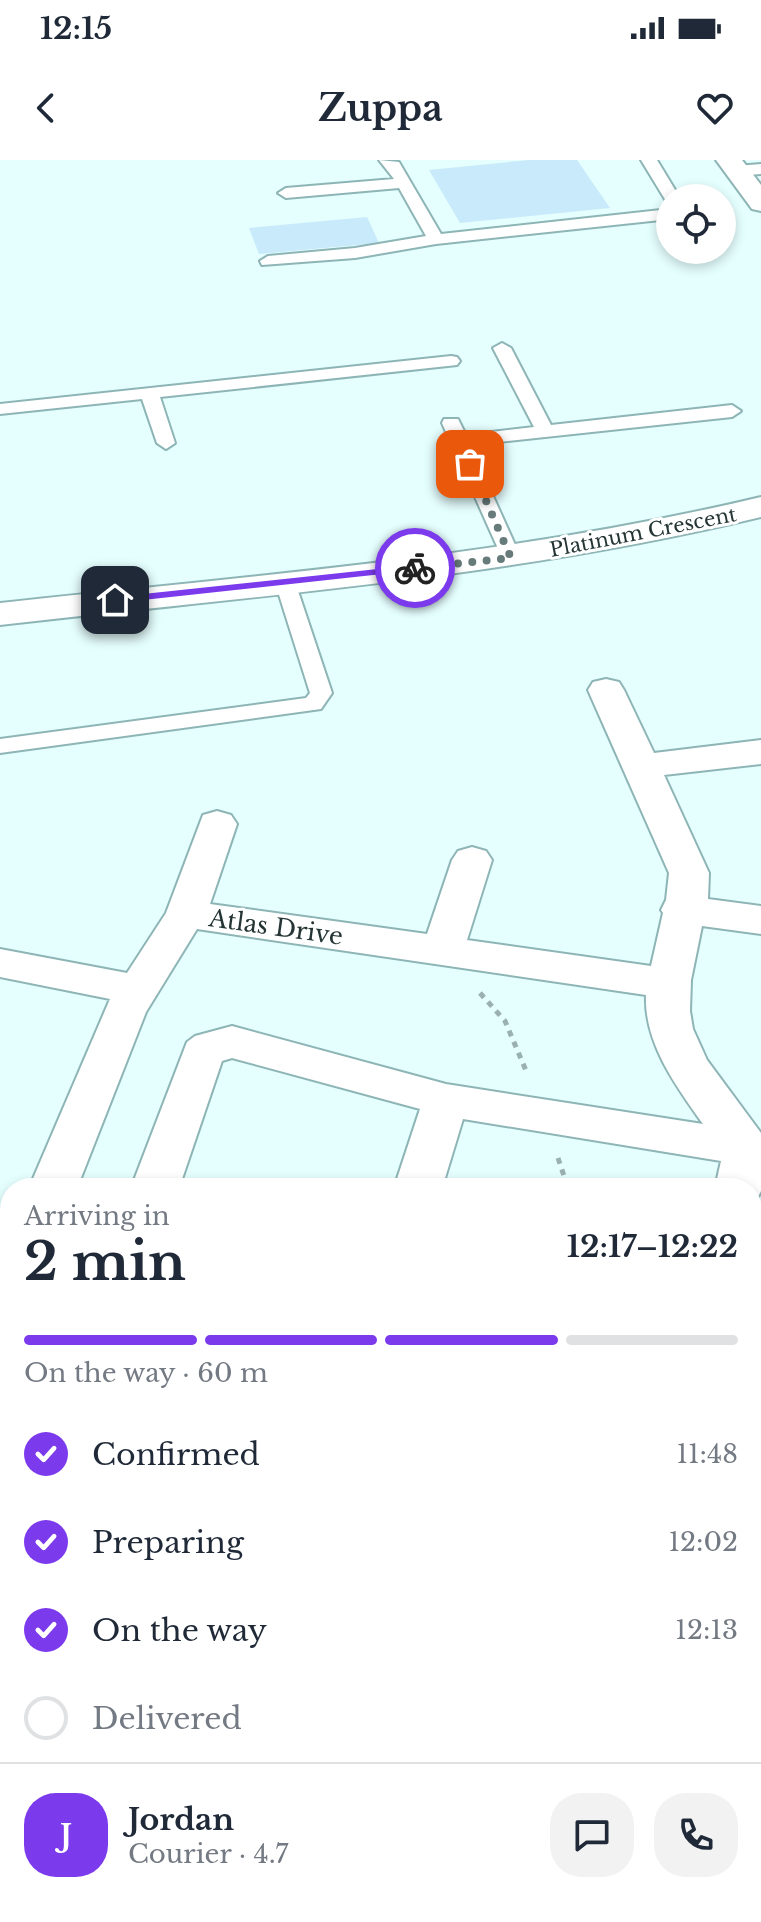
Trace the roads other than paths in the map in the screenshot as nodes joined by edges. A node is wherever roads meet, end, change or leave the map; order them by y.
1 (390, 160) edge
2 (649, 160) edge
3 (742, 167) edge
4 (404, 183) junction
5 (664, 184) edge
6 (286, 193) dead end
7 (761, 203) edge
8 (656, 215) edge
9 (436, 239) junction
10 (268, 261) dead end
11 (502, 348) dead end
12 (451, 361) dead end
13 (149, 393) junction
14 (0, 409) edge
15 (732, 411) dead end
16 (545, 431) junction
17 (166, 443) dead end
18 (761, 507) edge
19 (511, 558) junction
20 (285, 582) junction
21 (0, 614) edge
22 (606, 690) dead end
23 (0, 746) edge
24 (761, 752) edge
25 (642, 766) junction
26 (217, 824) dead end
27 (472, 860) dead end
28 (682, 910) junction
29 (186, 914) junction
30 (761, 920) edge
31 (442, 951) junction
32 (0, 963) edge
33 (668, 983) junction
34 (138, 990) junction
35 (446, 1100) junction
36 (749, 1162) edge
37 (57, 1178) edge
38 (159, 1178) edge
39 (421, 1178) edge

1 - 4 lane
2 - 5 lane
3 - 7 street
4 - 6 lane
4 - 9 lane
8 - 9 lane
9 - 10 lane
11 - 16 lane
12 - 13 lane
13 - 14 lane
13 - 17 lane
15 - 16 lane
16 - 19 lane
18 - 19 street, Platinum Crescent
19 - 20 street, Platinum Crescent
20 - 21 street, Platinum Crescent
20 - 23 lane
22 - 25 street
24 - 25 street
25 - 28 street
26 - 29 street
27 - 31 street
28 - 30 street
28 - 33 street
29 - 31 street, Atlas Drive
29 - 34 street, Atlas Drive
31 - 33 street, Atlas Drive
32 - 34 street
33 - 36 street
34 - 37 street, Atlas Drive
35 - 36 street
35 - 38 street
35 - 39 street

